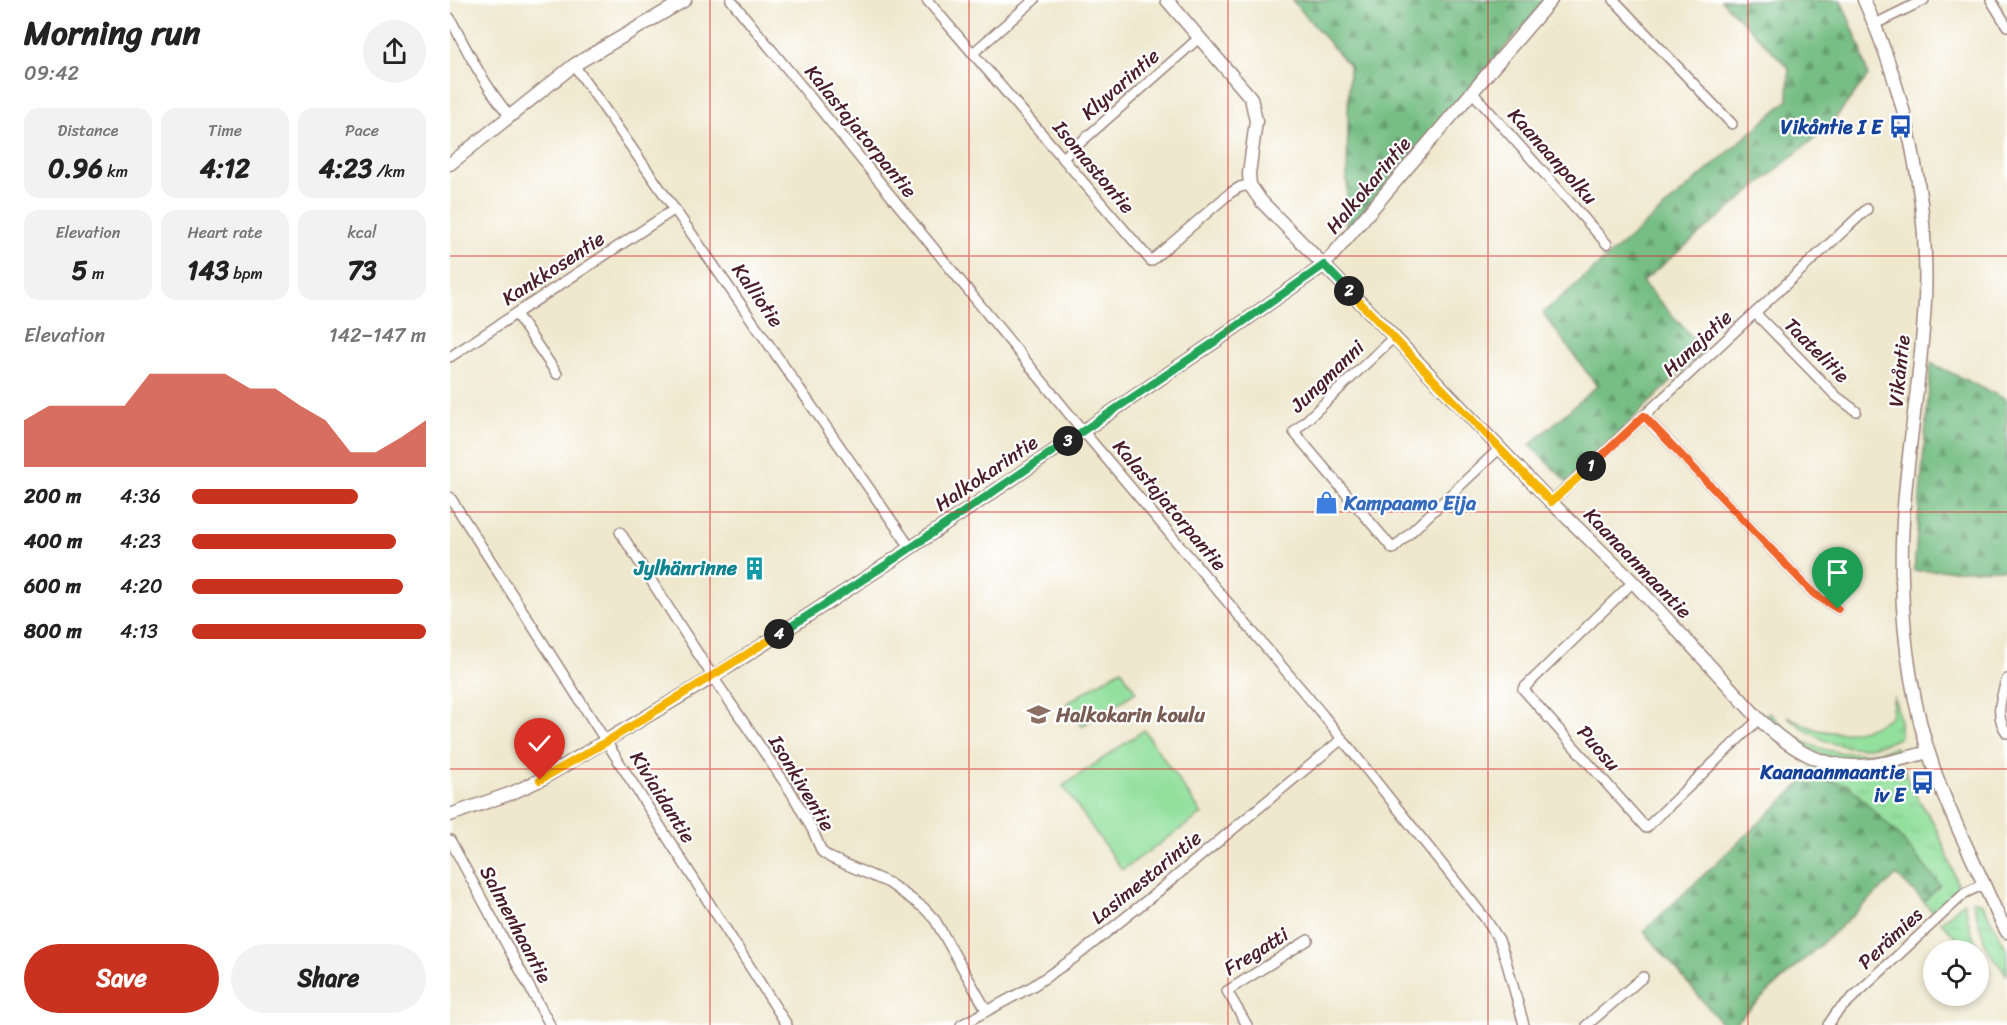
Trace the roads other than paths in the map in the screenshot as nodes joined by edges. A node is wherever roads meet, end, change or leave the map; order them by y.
1 (685, 0) edge
2 (731, 0) edge
3 (927, 0) edge
4 (1034, 0) edge
5 (1167, 0) edge
6 (1551, 0) edge
7 (1614, 0) edge
8 (1864, 0) edge
9 (1924, 0) edge
10 (1991, 0) edge
11 (450, 18) edge
12 (1875, 24) junction
13 (2007, 26) edge
14 (1200, 37) junction
15 (973, 53) junction
16 (574, 65) junction
17 (1472, 92) junction
18 (509, 115) junction
19 (1732, 124) dead end
20 (1063, 158) junction
21 (450, 164) edge
22 (1250, 185) junction
23 (675, 209) junction
24 (1868, 209) dead end
25 (1607, 243) dead end
26 (1324, 265) junction
27 (1755, 313) junction
28 (516, 314) junction
29 (1394, 337) junction
30 (450, 357) edge
31 (557, 374) dead end
32 (1856, 411) dead end
33 (1644, 416) junction
34 (1083, 431) junction
35 (1500, 448) junction
36 (450, 497) edge
37 (1551, 502) junction
38 (620, 532) dead end
39 (910, 547) junction
40 (1633, 582) junction
41 (1838, 609) dead end
42 (713, 677) junction
43 (2007, 679) edge
44 (1759, 719) junction
45 (2007, 732) edge
46 (1342, 739) junction
47 (606, 742) junction
48 (1928, 752) junction
49 (450, 815) edge
50 (450, 840) edge
51 (1984, 884) junction
52 (2007, 932) edge
53 (1308, 940) dead end
54 (1643, 977) dead end
55 (987, 1011) junction
56 (550, 1025) edge
57 (787, 1025) edge
58 (961, 1025) edge
59 (1247, 1025) edge
60 (1524, 1025) edge
61 (1587, 1025) edge
62 (1828, 1025) edge

1 - 16 street
2 - 34 street, Kalastajatorpantie
3 - 15 street, Isomastontie
4 - 15 street
5 - 14 street
6 - 17 street, Halkokarintie
7 - 19 street
8 - 12 street, Vikåntie
9 - 12 street
10 - 13 street
11 - 18 street
12 - 48 street, Vikåntie
14 - 20 street, Klyvarintie
14 - 22 street
15 - 20 street, Isomastontie
16 - 18 street
16 - 23 street, Kalliotie
17 - 25 street, Kaanaanpolku
17 - 26 street, Halkokarintie
18 - 21 street
20 - 22 street, Isomastontie
22 - 26 street, Kaanaanmaantie
23 - 28 street, Kankkosentie
23 - 39 street, Kalliotie
24 - 27 street, Hunajatie
26 - 29 street, Kaanaanmaantie
26 - 34 street, Halkokarintie
27 - 32 street, Taatelitie
27 - 33 street, Hunajatie
28 - 30 street, Kankkosentie
28 - 31 street
29 - 35 street, Kaanaanmaantie
29 - 35 street, Jungmanni
33 - 37 street, Hunajatie
33 - 41 street
34 - 39 street, Halkokarintie
34 - 46 street, Kalastajatorpantie
35 - 37 street, Kaanaanmaantie
36 - 47 street, Kiviaidantie
37 - 40 street, Kaanaanmaantie
38 - 42 street, Isonkiventie
39 - 42 street, Halkokarintie
40 - 44 street, Kaanaanmaantie
40 - 44 street, Puosu
42 - 47 street, Halkokarintie
42 - 55 street, Isonkiventie
43 - 45 street
44 - 48 street, Kaanaanmaantie
46 - 55 street, Lasimestarintie
46 - 60 street, Kalastajatorpantie
47 - 49 street, Halkokarintie
47 - 57 street, Kiviaidantie
48 - 51 street
50 - 56 street, Salmenhaantie
51 - 52 street
51 - 62 street, Perämies
53 - 59 street, Fregatti
54 - 61 street
55 - 58 street, Lasimestarintie

